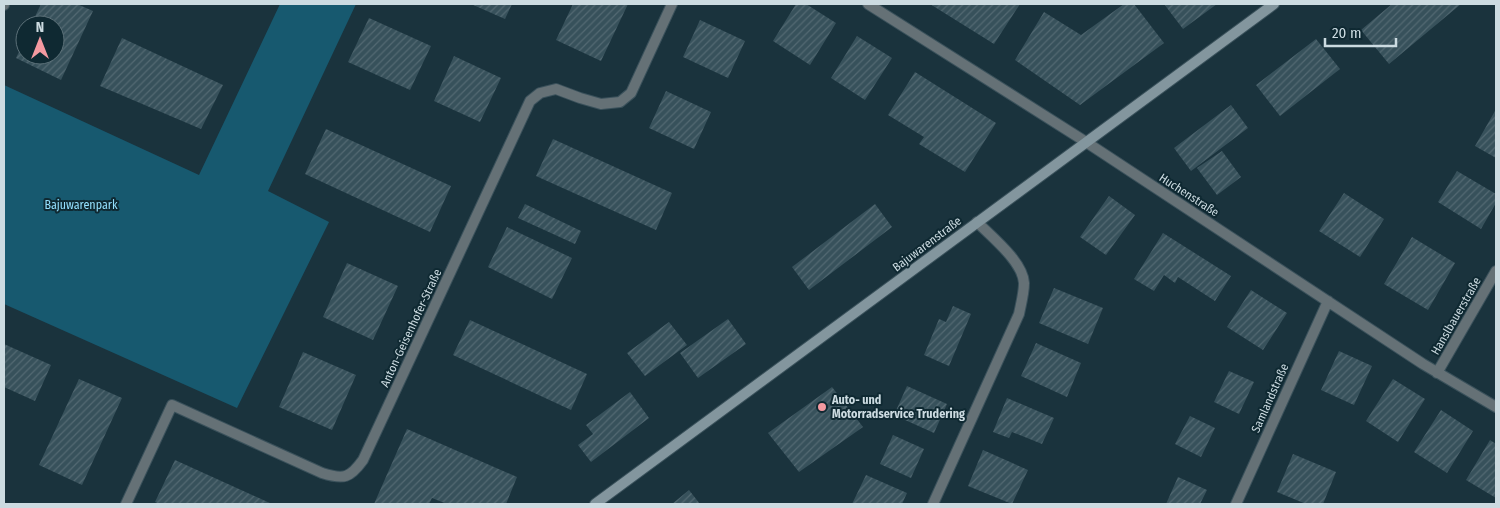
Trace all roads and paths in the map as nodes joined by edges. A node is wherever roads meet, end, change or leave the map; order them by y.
1 (672, 4) edge
2 (868, 4) edge
3 (1274, 4) edge
4 (1086, 142) junction
5 (977, 222) junction
6 (1496, 271) edge
7 (1328, 302) junction
8 (1437, 373) junction
9 (1496, 407) edge
10 (126, 504) edge
11 (595, 504) edge
12 (933, 504) edge
13 (1236, 504) edge

1 - 10 street, Anton-Geisenhofer-Straße
2 - 4 street, Huchenstraße
3 - 4 main road, Bajuwarenstraße
4 - 5 main road, Bajuwarenstraße
4 - 7 street, Huchenstraße
5 - 11 main road, Bajuwarenstraße
5 - 12 street
6 - 8 street, Hanslbauerstraße
7 - 8 street, Huchenstraße
7 - 13 street, Samlandstraße
8 - 9 street, Huchenstraße

